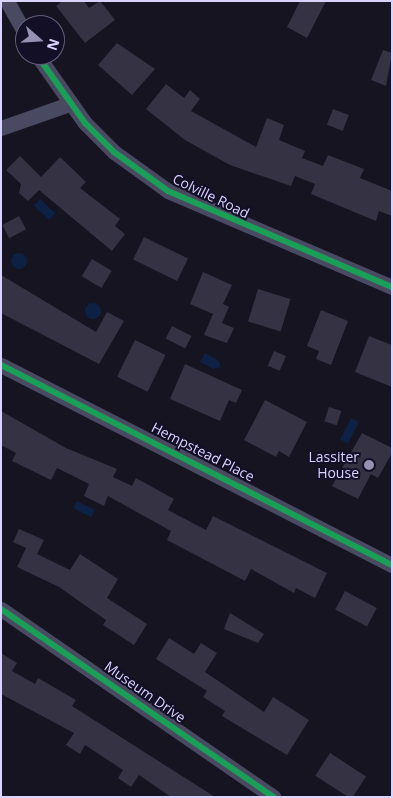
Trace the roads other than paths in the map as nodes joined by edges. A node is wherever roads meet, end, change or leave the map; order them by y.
1 (7, 1) edge
2 (15, 16) edge
3 (44, 65) edge
4 (69, 104) junction
5 (1, 128) edge
6 (392, 287) edge
7 (1, 365) edge
8 (392, 565) edge
9 (1, 609) edge
10 (274, 797) edge

1 - 2 street
3 - 4 street, Colville Road
4 - 5 street
4 - 6 street, Colville Road
7 - 8 street, Hempstead Place
9 - 10 street, Museum Drive

